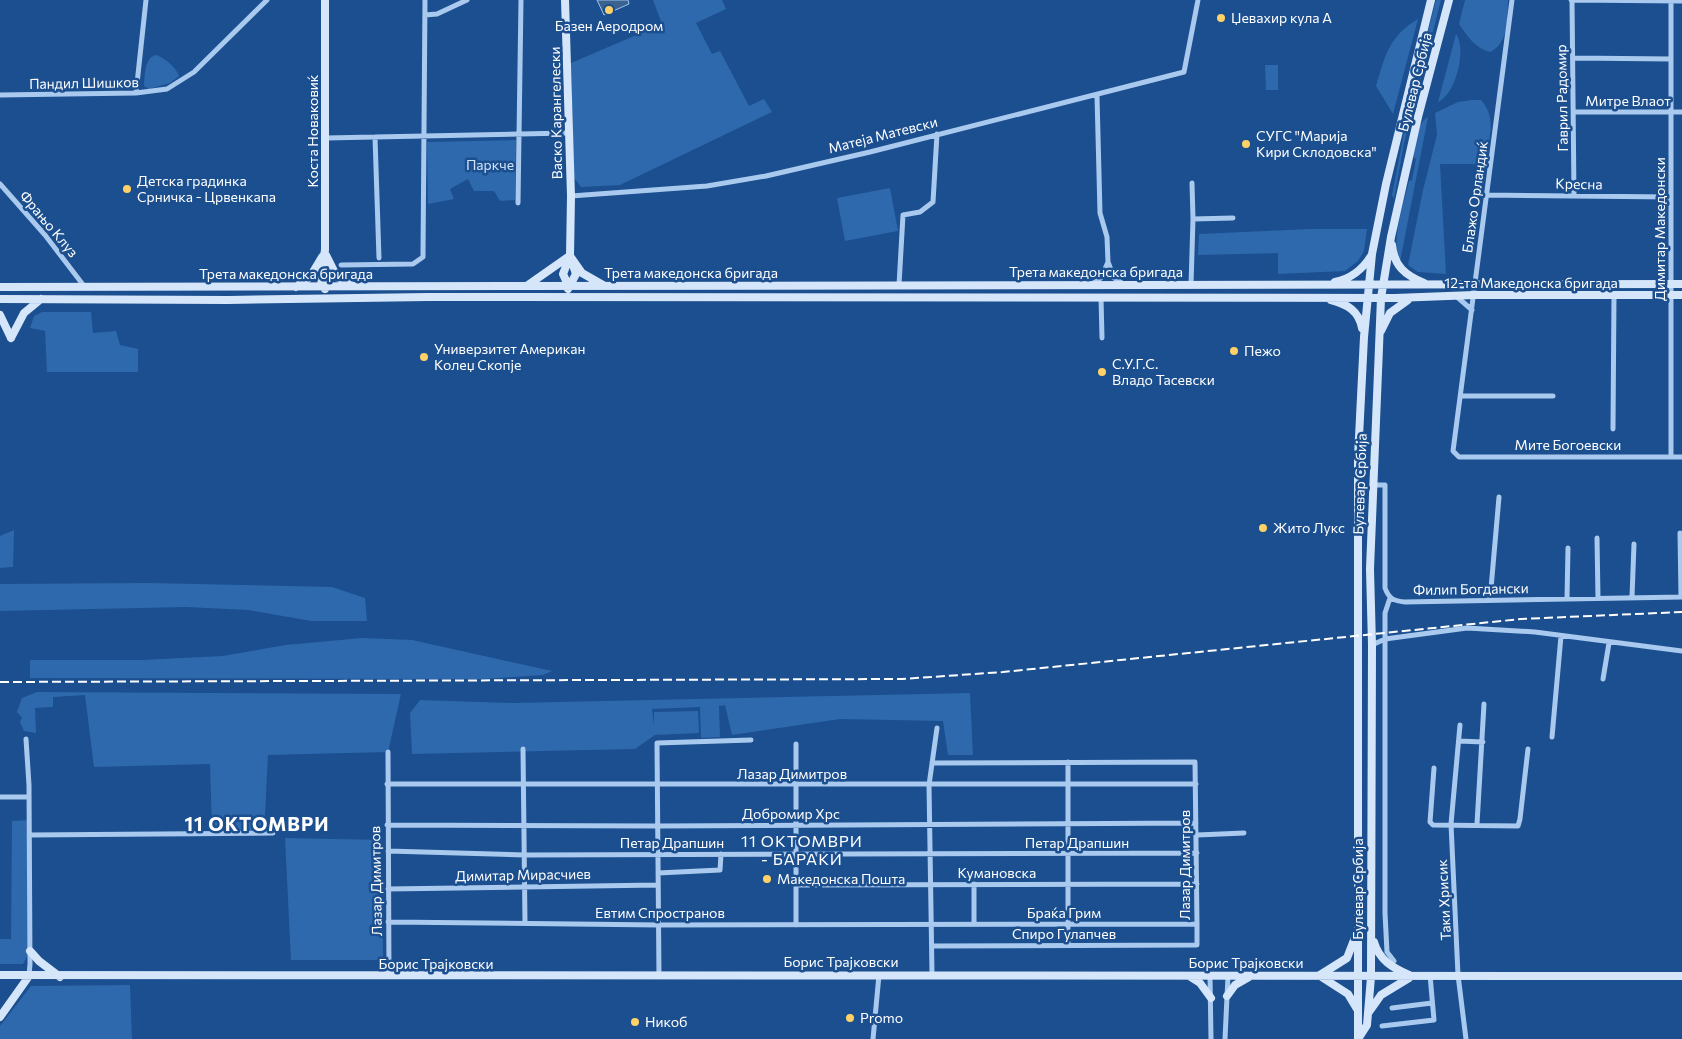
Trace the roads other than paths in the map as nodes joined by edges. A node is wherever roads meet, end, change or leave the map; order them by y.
1 (146, 0) edge
2 (267, 0) edge
3 (325, 0) edge
4 (425, 0) edge
5 (467, 0) edge
6 (521, 0) edge
7 (564, 0) edge
8 (1198, 0) edge
9 (1431, 0) edge
10 (1448, 0) edge
11 (1512, 0) edge
12 (1572, 0) edge
13 (1671, 1) edge
14 (1682, 1) edge
15 (424, 15) junction
16 (1572, 58) junction
17 (1671, 59) junction
18 (136, 93) junction
19 (0, 95) edge
20 (1097, 96) junction
21 (1575, 112) junction
22 (1671, 112) junction
23 (1682, 112) edge
24 (568, 133) junction
25 (937, 134) junction
26 (519, 135) junction
27 (375, 137) junction
28 (424, 137) junction
29 (326, 138) junction
30 (1192, 183) dead end
31 (1, 187) edge
32 (1574, 195) junction
33 (570, 196) junction
34 (1487, 196) junction
35 (1671, 197) junction
36 (518, 203) dead end
37 (1233, 218) dead end
38 (1193, 219) junction
39 (1391, 237) junction
40 (325, 250) junction
41 (1372, 254) junction
42 (570, 256) junction
43 (379, 258) dead end
44 (1108, 262) junction
45 (342, 266) dead end
46 (82, 283) junction
47 (1092, 284) junction
48 (1320, 284) junction
49 (1428, 284) junction
50 (1475, 284) junction
51 (1682, 284) edge
52 (603, 285) junction
53 (899, 285) junction
54 (1124, 285) junction
55 (1191, 285) junction
56 (1670, 285) junction
57 (527, 286) junction
58 (569, 286) junction
59 (1369, 286) junction
60 (1382, 286) junction
61 (0, 287) edge
62 (296, 287) junction
63 (325, 288) junction
64 (356, 288) junction
65 (1474, 295) junction
66 (1614, 295) junction
67 (1671, 295) junction
68 (1682, 295) edge
69 (1456, 296) junction
70 (1101, 297) junction
71 (568, 298) junction
72 (1319, 298) junction
73 (1367, 298) junction
74 (1381, 298) junction
75 (1412, 298) junction
76 (0, 299) edge
77 (41, 299) junction
78 (326, 299) junction
79 (1472, 310) junction
80 (0, 315) edge
81 (1364, 337) junction
82 (1102, 338) dead end
83 (1378, 338) junction
84 (1462, 396) junction
85 (1553, 396) dead end
86 (1613, 429) dead end
87 (1455, 455) joint
88 (1671, 456) junction
89 (1682, 457) edge
90 (1372, 485) junction
91 (1499, 496) dead end
92 (1680, 533) dead end
93 (1597, 538) dead end
94 (1634, 544) dead end
95 (1568, 548) dead end
96 (1632, 597) junction
97 (1681, 597) edge
98 (1390, 598) junction
99 (1598, 598) junction
100 (1567, 599) junction
101 (1490, 600) junction
102 (1561, 636) junction
103 (1385, 639) junction
104 (1609, 643) junction
105 (1372, 645) junction
106 (1682, 651) edge
107 (1603, 679) dead end
108 (1484, 704) dead end
109 (1460, 725) dead end
110 (936, 728) dead end
111 (1552, 737) dead end
112 (26, 739) dead end
113 (751, 740) dead end
114 (1459, 742) junction
115 (1483, 742) junction
116 (796, 744) dead end
117 (523, 749) dead end
118 (1528, 749) dead end
119 (388, 752) dead end
120 (1068, 762) junction
121 (932, 763) junction
122 (1434, 768) dead end
123 (387, 784) junction
124 (523, 784) junction
125 (1068, 784) junction
126 (1196, 784) junction
127 (658, 785) junction
128 (795, 785) junction
129 (929, 785) junction
130 (0, 797) edge
131 (29, 797) junction
132 (1196, 823) junction
133 (1068, 824) junction
134 (1451, 824) junction
135 (1477, 824) junction
136 (387, 825) junction
137 (524, 825) junction
138 (796, 825) junction
139 (930, 825) junction
140 (658, 826) junction
141 (273, 833) dead end
142 (1244, 833) dead end
143 (29, 835) junction
144 (1196, 835) junction
145 (388, 851) junction
146 (796, 853) junction
147 (1196, 853) junction
148 (658, 854) junction
149 (721, 854) junction
150 (930, 854) junction
151 (1068, 854) junction
152 (525, 855) junction
153 (658, 873) junction
154 (931, 884) junction
155 (974, 884) junction
156 (1068, 884) junction
157 (1197, 884) junction
158 (658, 885) junction
159 (797, 885) junction
160 (525, 886) junction
161 (388, 889) junction
162 (388, 922) junction
163 (525, 923) junction
164 (931, 924) junction
165 (974, 924) junction
166 (1068, 924) junction
167 (1197, 924) junction
168 (796, 925) junction
169 (658, 926) junction
170 (1358, 927) junction
171 (1371, 930) junction
172 (1068, 945) junction
173 (1197, 945) joint
174 (932, 946) junction
175 (30, 951) junction
176 (1394, 961) dead end
177 (932, 974) junction
178 (0, 975) edge
179 (879, 975) junction
180 (1187, 975) junction
181 (1430, 975) junction
182 (1458, 975) junction
183 (29, 976) junction
184 (60, 976) junction
185 (659, 976) junction
186 (1210, 976) junction
187 (1228, 976) junction
188 (1250, 976) junction
189 (1319, 976) junction
190 (1411, 976) junction
191 (1682, 976) edge
192 (389, 977) junction
193 (1359, 977) junction
194 (1371, 977) junction
195 (1227, 996) junction
196 (1211, 998) junction
197 (1432, 1003) junction
198 (1392, 1008) dead end
199 (1358, 1011) junction
200 (1369, 1012) junction
201 (0, 1018) edge
202 (1382, 1026) dead end
203 (873, 1039) edge
204 (1211, 1039) edge
205 (1225, 1039) edge
206 (1358, 1039) edge
207 (1466, 1039) edge

1 - 18 street
2 - 18 street, Пандил Шишков
3 - 29 street, Коста Новаковиќ
4 - 15 street
5 - 15 street
6 - 26 street
7 - 24 street, Васко Карангелески
8 - 20 street, Матеја Матевски
9 - 41 street, Булевар Србија
10 - 39 street, Булевар Србија
11 - 34 street, Блажо Орландиќ
12 - 13 street
12 - 16 street, Гаврил Радомир
13 - 14 street
13 - 17 street, Димитар Македонски
15 - 28 street
16 - 17 street
16 - 21 street, Гаврил Радомир
17 - 22 street, Димитар Македонски
18 - 19 street, Пандил Шишков
20 - 25 street, Матеја Матевски
20 - 44 street
21 - 22 street, Митре Влаот
21 - 32 street, Гаврил Радомир
22 - 23 street, Митре Влаот
22 - 35 street, Димитар Македонски
24 - 26 street
24 - 33 street, Васко Карангелески
25 - 33 street, Матеја Матевски
25 - 53 street
26 - 28 street
26 - 36 street
27 - 28 street
27 - 29 street
27 - 43 street
28 - 45 street
29 - 40 street, Коста Новаковиќ
30 - 38 street
31 - 46 street, Фрањо Клуз
32 - 34 street, Кресна
32 - 35 street, Кресна
33 - 42 street
34 - 50 street, Блажо Орландиќ
35 - 56 street, Димитар Македонски
37 - 38 street
38 - 55 street
39 - 49 street
39 - 60 street, Булевар Србија
40 - 62 street
40 - 63 street, Коста Новаковиќ
40 - 64 street
41 - 48 street
41 - 59 street, Булевар Србија
42 - 52 street
42 - 57 street
42 - 58 street
42 - 58 street
44 - 47 street
44 - 54 street
46 - 61 street, Трета македонска бригада
46 - 62 street, Трета македонска бригада
47 - 53 street, Трета македонска бригада
47 - 54 street, Трета македонска бригада
48 - 55 street, Трета македонска бригада
48 - 59 street, Трета македонска бригада
49 - 50 street, 12-та Македонска бригада
49 - 60 street, 12-та Македонска бригада
50 - 56 street, 12-та Македонска бригада
50 - 65 street, Блажо Орландиќ
51 - 56 street, 12-та Македонска бригада
52 - 53 street, Трета македонска бригада
52 - 58 street, Трета македонска бригада
54 - 55 street, Трета македонска бригада
56 - 67 street, Димитар Македонски
57 - 58 street, Трета македонска бригада
57 - 64 street, Трета македонска бригада
58 - 71 street
59 - 60 street, Трета македонска бригада
59 - 73 street, Булевар Србија
60 - 74 street, Булевар Србија
62 - 63 street, Трета македонска бригада
63 - 64 street, Трета македонска бригада
63 - 78 street, Коста Новаковиќ
65 - 66 street, 12-та Македонска бригада
65 - 69 street, 12-та Македонска бригада
65 - 79 street, Блажо Орландиќ
66 - 67 street, 12-та Македонска бригада
66 - 86 street
67 - 68 street, 12-та Македонска бригада
67 - 88 street, Димитар Македонски
69 - 75 street, 12-та Македонска бригада
69 - 79 street
70 - 71 street, Трета македонска бригада
70 - 72 street, Трета македонска бригада
70 - 82 street
71 - 78 street, Трета македонска бригада
72 - 73 street, Трета македонска бригада
72 - 81 street
73 - 74 street, Трета македонска бригада
73 - 81 street, Булевар Србија
74 - 75 street, 12-та Македонска бригада
74 - 83 street, Булевар Србија
75 - 83 street
76 - 77 street, Трета македонска бригада
77 - 78 street, Трета македонска бригада
77 - 80 street
79 - 84 street, Блажо Орландиќ
81 - 170 street, Булевар Србија
83 - 90 street, Булевар Србија
84 - 85 street
84 - 87 street, Блажо Орландиќ
87 - 88 street, Мите Богоевски
88 - 89 street, Мите Богоевски
90 - 98 street
90 - 105 street, Булевар Србија
91 - 101 street
92 - 97 street
93 - 99 street
94 - 96 street
95 - 100 street
96 - 97 street, Филип Богдански
96 - 99 street, Филип Богдански
98 - 101 street, Филип Богдански
98 - 103 street
99 - 100 street, Филип Богдански
100 - 101 street, Филип Богдански
102 - 103 street
102 - 104 street
102 - 111 street
103 - 105 street
103 - 176 street
104 - 106 street
104 - 107 street
105 - 171 street, Булевар Србија
108 - 115 street
109 - 114 street, Таки Хрисик
110 - 121 street
112 - 131 street
113 - 127 street
114 - 115 street
114 - 134 street, Таки Хрисик
115 - 135 street
116 - 128 street
117 - 124 street
118 - 135 street
119 - 123 street, Лазар Димитров
120 - 121 street
120 - 125 street
120 - 126 street, Лазар Димитров
121 - 129 street
122 - 134 street
123 - 124 street, Лазар Димитров
123 - 136 street, Лазар Димитров
124 - 127 street, Лазар Димитров
124 - 137 street
125 - 126 street, Лазар Димитров
125 - 129 street, Лазар Димитров
125 - 133 street
126 - 132 street, Лазар Димитров
127 - 128 street, Лазар Димитров
127 - 140 street
128 - 129 street, Лазар Димитров
128 - 138 street
129 - 139 street
130 - 131 street
131 - 143 street
132 - 133 street, Добромир Хрс
132 - 144 street, Лазар Димитров
133 - 139 street, Добромир Хрс
133 - 151 street
134 - 135 street
134 - 182 street, Таки Хрисик
136 - 137 street, Добромир Хрс
136 - 145 street, Лазар Димитров
137 - 140 street, Добромир Хрс
137 - 152 street
138 - 139 street, Добромир Хрс
138 - 140 street, Добромир Хрс
138 - 146 street
139 - 150 street
140 - 148 street
141 - 143 street
142 - 144 street
143 - 175 street
144 - 147 street, Лазар Димитров
145 - 152 street, Петар Драпшин
145 - 161 street, Лазар Димитров
146 - 149 street, Петар Драпшин
146 - 150 street, Петар Драпшин
146 - 159 street
147 - 151 street, Петар Драпшин
147 - 157 street, Лазар Димитров
148 - 149 street, Петар Драпшин
148 - 152 street, Петар Драпшин
148 - 153 street
149 - 153 street
150 - 151 street, Петар Драпшин
150 - 154 street
151 - 156 street
152 - 160 street
153 - 158 street
154 - 155 street, Кумановска
154 - 159 street, Кумановска
154 - 164 street
155 - 156 street, Кумановска
155 - 165 street
156 - 157 street, Кумановска
156 - 166 street
157 - 167 street, Лазар Димитров
158 - 160 street, Димитар Мирасчиев
158 - 169 street
159 - 168 street
160 - 161 street, Димитар Мирасчиев
160 - 163 street
161 - 162 street, Лазар Димитров
162 - 163 street, Евтим Спространов
162 - 192 street, Лазар Димитров
163 - 169 street, Евтим Спространов
164 - 165 street, Браќа Грим
164 - 168 street, Евтим Спространов
164 - 174 street
165 - 166 street, Браќа Грим
166 - 167 street, Браќа Грим
166 - 172 street
167 - 173 street, Лазар Димитров
168 - 169 street, Евтим Спространов
169 - 185 street
170 - 189 street
170 - 193 street, Булевар Србија
171 - 190 street
171 - 194 street, Булевар Србија
172 - 173 street, Спиро Гулапчев
172 - 174 street, Спиро Гулапчев
174 - 177 street
175 - 183 street
175 - 184 street
177 - 179 street, Борис Трајковски
177 - 180 street, Борис Трајковски
178 - 183 street, Борис Трајковски
179 - 185 street, Борис Трајковски
179 - 203 street
180 - 186 street, Борис Трајковски
180 - 196 street
181 - 182 street, Борис Трајковски
181 - 190 street, Борис Трајковски
181 - 197 street
182 - 191 street, Борис Трајковски
182 - 207 street, Таки Хрисик
183 - 184 street, Борис Трајковски
183 - 201 street
184 - 192 street, Борис Трајковски
185 - 192 street, Борис Трајковски
186 - 187 street, Борис Трајковски
186 - 196 street
187 - 188 street, Борис Трајковски
187 - 195 street
188 - 189 street, Борис Трајковски
188 - 195 street
189 - 193 street, Борис Трајковски
189 - 199 street
190 - 194 street, Борис Трајковски
190 - 200 street
193 - 194 street, Борис Трајковски
193 - 199 street, Булевар Србија
194 - 200 street, Булевар Србија
195 - 205 street
196 - 204 street
197 - 198 street
197 - 202 street
199 - 206 street, Булевар Србија
200 - 206 street

